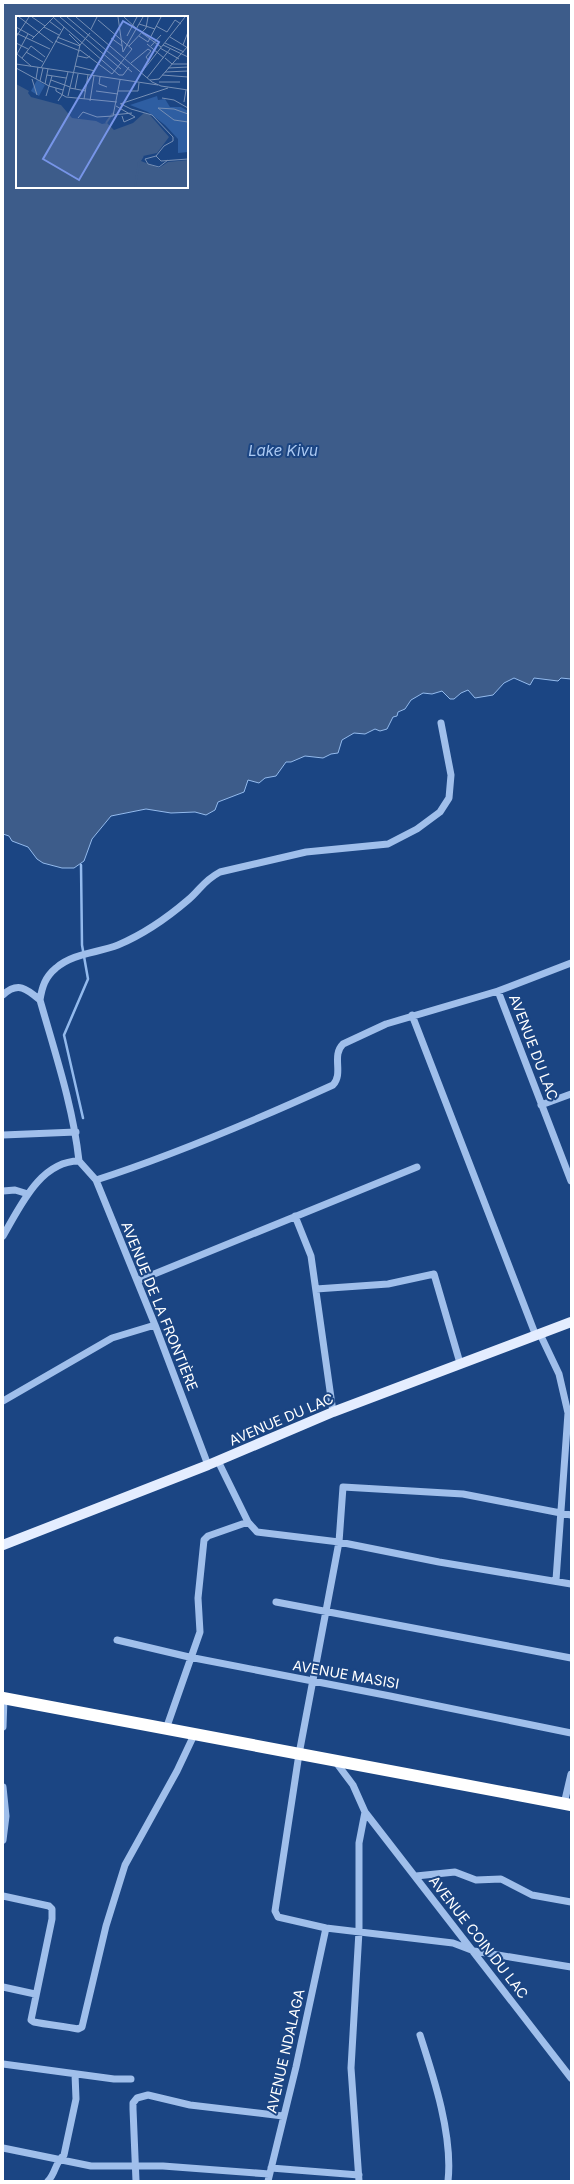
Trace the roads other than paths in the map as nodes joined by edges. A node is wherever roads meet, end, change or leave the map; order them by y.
1 (441, 723) dead end
2 (571, 963) edge
3 (498, 991) junction
4 (3, 995) edge
5 (40, 1000) junction
6 (412, 1015) junction
7 (571, 1094) edge
8 (540, 1104) junction
9 (76, 1132) junction
10 (3, 1135) edge
11 (79, 1161) junction
12 (417, 1167) dead end
13 (96, 1180) junction
14 (571, 1181) edge
15 (3, 1191) edge
16 (28, 1194) junction
17 (295, 1216) junction
18 (3, 1236) edge
19 (137, 1281) junction
20 (316, 1289) junction
21 (571, 1322) edge
22 (155, 1325) junction
23 (538, 1335) junction
24 (460, 1364) junction
25 (3, 1401) edge
26 (569, 1404) edge
27 (333, 1412) junction
28 (568, 1452) edge
29 (218, 1461) junction
30 (208, 1465) junction
31 (561, 1513) junction
32 (571, 1515) edge
33 (248, 1522) junction
34 (339, 1542) junction
35 (3, 1545) edge
36 (556, 1580) junction
37 (571, 1584) edge
38 (276, 1602) dead end
39 (328, 1611) junction
40 (116, 1640) dead end
41 (189, 1657) junction
42 (571, 1658) edge
43 (314, 1682) junction
44 (4, 1698) edge
45 (3, 1727) edge
46 (166, 1729) junction
47 (571, 1733) edge
48 (194, 1735) junction
49 (300, 1754) junction
50 (335, 1761) junction
51 (571, 1774) edge
52 (3, 1787) edge
53 (568, 1805) edge
54 (365, 1812) junction
55 (3, 1840) edge
56 (416, 1876) junction
57 (3, 1896) edge
58 (571, 1902) edge
59 (326, 1928) junction
60 (359, 1931) junction
61 (474, 1951) junction
62 (571, 1967) edge
63 (3, 1987) edge
64 (35, 1994) junction
65 (420, 2035) dead end
66 (3, 2064) edge
67 (74, 2074) junction
68 (571, 2078) edge
69 (131, 2079) dead end
70 (283, 2116) junction
71 (3, 2148) edge
72 (58, 2160) junction
73 (135, 2167) junction
74 (269, 2174) edge
75 (359, 2178) edge
76 (48, 2181) edge
77 (136, 2181) edge
78 (448, 2181) edge

1 - 5 street
2 - 3 street
3 - 6 street
3 - 8 street, AVENUE DU LAC
4 - 5 street
5 - 9 street
6 - 13 street
6 - 23 street
7 - 8 street
8 - 14 street, AVENUE DU LAC
9 - 10 street
9 - 11 street
11 - 13 street, AVENUE DE LA FRONTIÈRE
11 - 16 street
12 - 17 street
13 - 19 street, AVENUE DE LA FRONTIÈRE
15 - 16 street
16 - 18 street
17 - 19 street
17 - 20 street
19 - 22 street, AVENUE DE LA FRONTIÈRE
20 - 24 street
20 - 27 street
21 - 23 main road, AVENUE DU LAC
22 - 25 street
22 - 30 street, AVENUE DE LA FRONTIÈRE
23 - 24 main road, AVENUE DU LAC
23 - 26 street
24 - 27 main road, AVENUE DU LAC
26 - 28 street
27 - 29 main road, AVENUE DU LAC
28 - 31 street
29 - 30 main road, AVENUE DU LAC
29 - 33 street
30 - 35 main road, AVENUE DU LAC
31 - 32 street
31 - 34 street
31 - 36 street
33 - 34 street
33 - 41 street
34 - 36 street
34 - 39 street
36 - 37 street
38 - 39 street
39 - 42 street
39 - 43 street
40 - 41 street, AVENUE MASISI
41 - 43 street, AVENUE MASISI
41 - 46 street
43 - 47 street, AVENUE MASISI
43 - 49 street
44 - 45 street
44 - 46 highway
46 - 48 highway
48 - 49 highway
48 - 64 street
49 - 50 highway
49 - 59 street
50 - 53 highway
50 - 54 street, AVENUE COIN DU LAC
51 - 53 street
52 - 55 street
54 - 56 street, AVENUE COIN DU LAC
54 - 60 street
56 - 58 street
56 - 61 street, AVENUE COIN DU LAC
57 - 64 street
59 - 60 street
59 - 70 street, AVENUE NDALAGA
60 - 61 street
60 - 75 street
61 - 62 street
61 - 68 street, AVENUE COIN DU LAC
63 - 64 street
65 - 78 street
66 - 67 street
67 - 69 street
67 - 72 street
70 - 73 street
70 - 74 street, AVENUE NDALAGA
71 - 72 street
72 - 73 street
72 - 76 street
73 - 74 street
73 - 77 street
74 - 75 street

